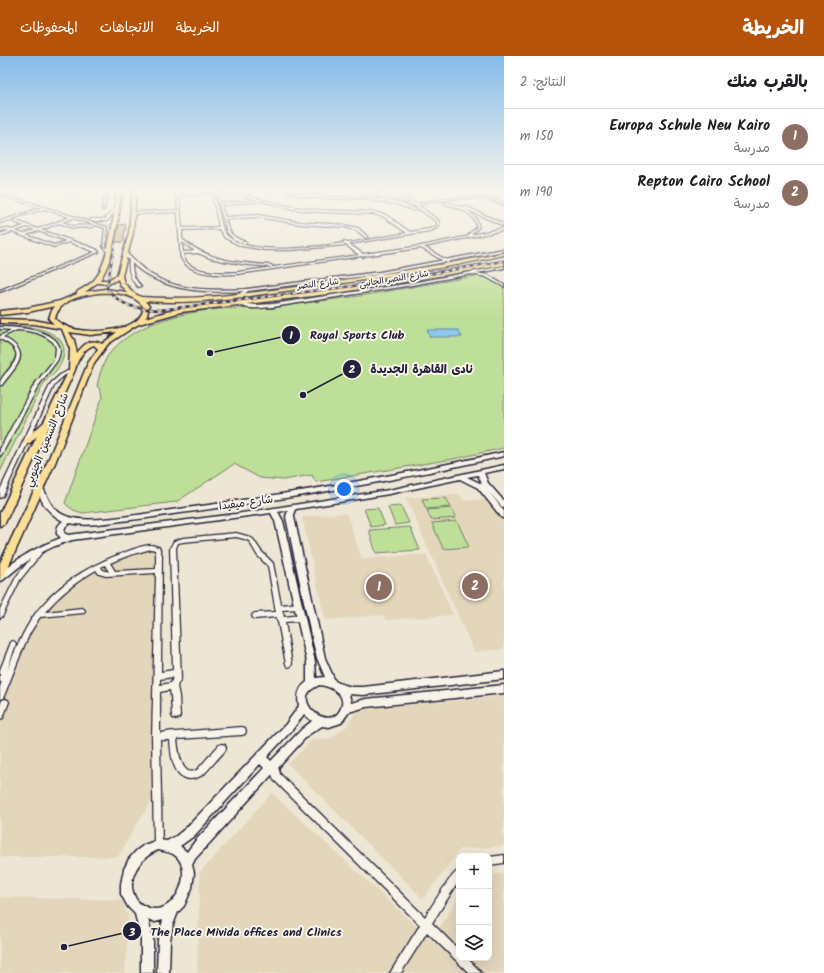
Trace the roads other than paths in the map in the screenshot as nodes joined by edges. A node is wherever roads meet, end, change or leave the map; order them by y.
1 (23, 234) edge
2 (48, 234) edge
3 (105, 234) edge
4 (111, 234) edge
5 (131, 234) edge
6 (180, 234) edge
7 (223, 234) edge
8 (229, 234) edge
9 (363, 234) edge
10 (393, 234) edge
11 (397, 234) edge
12 (472, 234) edge
13 (482, 234) edge
14 (367, 237) junction
15 (467, 237) junction
16 (181, 239) junction
17 (69, 241) junction
18 (344, 242) junction
19 (421, 247) junction
20 (504, 250) edge
21 (108, 251) junction
22 (200, 252) junction
23 (182, 253) junction
24 (125, 254) junction
25 (504, 254) edge
26 (363, 256) junction
27 (131, 259) junction
28 (479, 260) junction
29 (448, 263) junction
30 (504, 263) edge
31 (247, 264) junction
32 (288, 266) junction
33 (504, 266) edge
34 (491, 269) junction
35 (461, 271) junction
36 (246, 272) junction
37 (471, 273) junction
38 (484, 275) junction
39 (119, 276) junction
40 (347, 280) junction
41 (96, 281) junction
42 (504, 284) edge
43 (139, 286) dead end
44 (247, 290) junction
45 (0, 291) edge
46 (338, 293) junction
47 (133, 295) junction
48 (239, 295) junction
49 (72, 298) junction
50 (141, 300) junction
51 (63, 302) junction
52 (168, 302) junction
53 (14, 312) junction
54 (171, 312) junction
55 (0, 313) edge
56 (12, 320) junction
57 (0, 321) edge
58 (133, 325) junction
59 (0, 328) edge
60 (16, 328) junction
61 (63, 328) junction
62 (0, 337) edge
63 (101, 348) junction
64 (74, 360) junction
65 (72, 370) junction
66 (0, 384) edge
67 (49, 420) junction
68 (27, 441) junction
69 (0, 454) edge
70 (504, 454) edge
71 (504, 467) edge
72 (481, 472) junction
73 (462, 477) junction
74 (40, 488) junction
75 (0, 496) edge
76 (504, 505) edge
77 (294, 507) junction
78 (273, 510) junction
79 (504, 516) edge
80 (70, 520) junction
81 (0, 523) edge
82 (294, 534) junction
83 (282, 535) junction
84 (68, 538) junction
85 (41, 550) junction
86 (297, 550) junction
87 (286, 552) junction
88 (106, 562) junction
89 (97, 566) junction
90 (159, 571) junction
91 (0, 574) edge
92 (113, 574) junction
93 (0, 578) edge
94 (298, 606) junction
95 (82, 611) dead end
96 (279, 614) junction
97 (0, 615) edge
98 (38, 615) junction
99 (255, 616) dead end
100 (300, 618) junction
101 (13, 644) dead end
102 (289, 664) dead end
103 (177, 673) junction
104 (504, 675) edge
105 (157, 676) junction
106 (0, 679) edge
107 (331, 682) junction
108 (312, 683) junction
109 (173, 686) junction
110 (340, 688) junction
111 (157, 689) junction
112 (504, 689) edge
113 (0, 696) edge
114 (5, 702) dead end
115 (303, 708) junction
116 (346, 709) junction
117 (0, 716) edge
118 (176, 716) dead end
119 (320, 721) junction
120 (242, 731) dead end
121 (173, 735) junction
122 (156, 737) junction
123 (222, 748) dead end
124 (260, 758) junction
125 (273, 765) junction
126 (164, 845) junction
127 (504, 860) edge
128 (492, 861) edge
129 (187, 864) junction
130 (456, 878) edge
131 (174, 908) junction
132 (140, 911) junction
133 (425, 924) junction
134 (456, 953) edge
135 (464, 961) edge
136 (147, 973) edge
137 (162, 973) edge
138 (395, 973) edge
139 (476, 973) edge

1 - 17 street
2 - 17 street
3 - 21 street
4 - 21 main road
5 - 24 main road
6 - 16 street
7 - 18 street
8 - 18 street
9 - 14 street
10 - 14 street
11 - 18 street
12 - 15 street
13 - 15 street
14 - 18 street
15 - 19 street
16 - 22 street
16 - 23 street
17 - 45 street
18 - 26 street
19 - 26 street
19 - 29 street
20 - 29 street
21 - 41 main road
22 - 23 street
22 - 31 street
23 - 36 street
24 - 27 street
24 - 39 main road
25 - 28 main road, شارع النصر
26 - 32 street
27 - 43 street
27 - 44 street
28 - 29 main road, شارع النصر
28 - 34 main road
29 - 35 main road
29 - 40 main road, شارع النصر
30 - 34 main road, شارع النصر
31 - 32 street
31 - 36 street
32 - 36 street
33 - 34 street, شارع النصر الجانبى
34 - 35 main road, شارع النصر
34 - 37 street, شارع النصر الجانبى
34 - 38 street
34 - 42 street
35 - 46 main road, شارع النصر
37 - 38 street
37 - 46 street, شارع النصر الجانبى
38 - 42 street
39 - 41 main road
39 - 47 main road
40 - 44 street, شارع النصر الجانبى
40 - 48 main road, شارع النصر
41 - 49 main road
44 - 48 street, شارع النصر الجانبى
46 - 54 main road, شارع النصر
47 - 49 main road
47 - 50 main road
48 - 52 main road, شارع النصر
49 - 51 main road
50 - 52 main road, شارع النصر
50 - 58 main road
51 - 53 main road
51 - 61 main road, شارع التسعين الجنوبي
52 - 54 main road
53 - 55 main road
53 - 56 main road
54 - 58 main road, شارع النصر
56 - 57 main road
56 - 61 main road
58 - 61 main road, شارع النصر
58 - 63 main road, شارع التسعين الجنوبي
59 - 60 street
60 - 62 street
60 - 69 street
61 - 64 main road, شارع التسعين الجنوبي
62 - 66 street
63 - 64 main road
63 - 74 main road, شارع التسعين الجنوبي
64 - 65 main road, شارع التسعين الجنوبي
65 - 67 main road, شارع التسعين الجنوبي
65 - 68 street
67 - 68 main road
67 - 81 main road, شارع التسعين الجنوبي
68 - 75 street
70 - 80 street, شارع ميفيدا
71 - 72 street, شارع ميفيدا
72 - 73 street, شارع ميفيدا
72 - 76 street
73 - 77 street, شارع ميفيدا
73 - 79 street
74 - 80 street, شارع ميفيدا
74 - 91 main road, شارع التسعين الجنوبي
77 - 78 street, شارع ميفيدا
77 - 82 street
78 - 83 street
78 - 84 street, شارع ميفيدا
80 - 84 street
82 - 83 street
82 - 86 street
83 - 87 street
84 - 85 street, شارع ميفيدا
85 - 93 street, شارع ميفيدا
85 - 97 street
86 - 87 street
86 - 107 street
87 - 94 street
88 - 89 street
88 - 90 street
88 - 92 street
89 - 92 street
89 - 98 street
90 - 92 street
90 - 105 street
94 - 96 street
94 - 100 street
95 - 98 street
96 - 99 street
96 - 100 street
96 - 102 street
96 - 103 street
98 - 113 street
100 - 108 street
101 - 106 street
103 - 105 street
103 - 109 street
104 - 110 street
105 - 111 street
107 - 108 street
107 - 110 street
108 - 115 street
109 - 111 street
109 - 118 street
110 - 116 street
111 - 122 street
112 - 116 street
114 - 117 street
115 - 119 street
115 - 124 street
116 - 119 street
119 - 125 street
120 - 121 street
121 - 122 street
121 - 123 street
122 - 126 street
124 - 125 street
124 - 126 street
125 - 129 street
125 - 133 street
126 - 129 street
126 - 132 street
127 - 128 street
129 - 131 street
130 - 133 street
131 - 132 street
131 - 137 street
132 - 136 street
133 - 134 street
133 - 138 street
135 - 139 street

